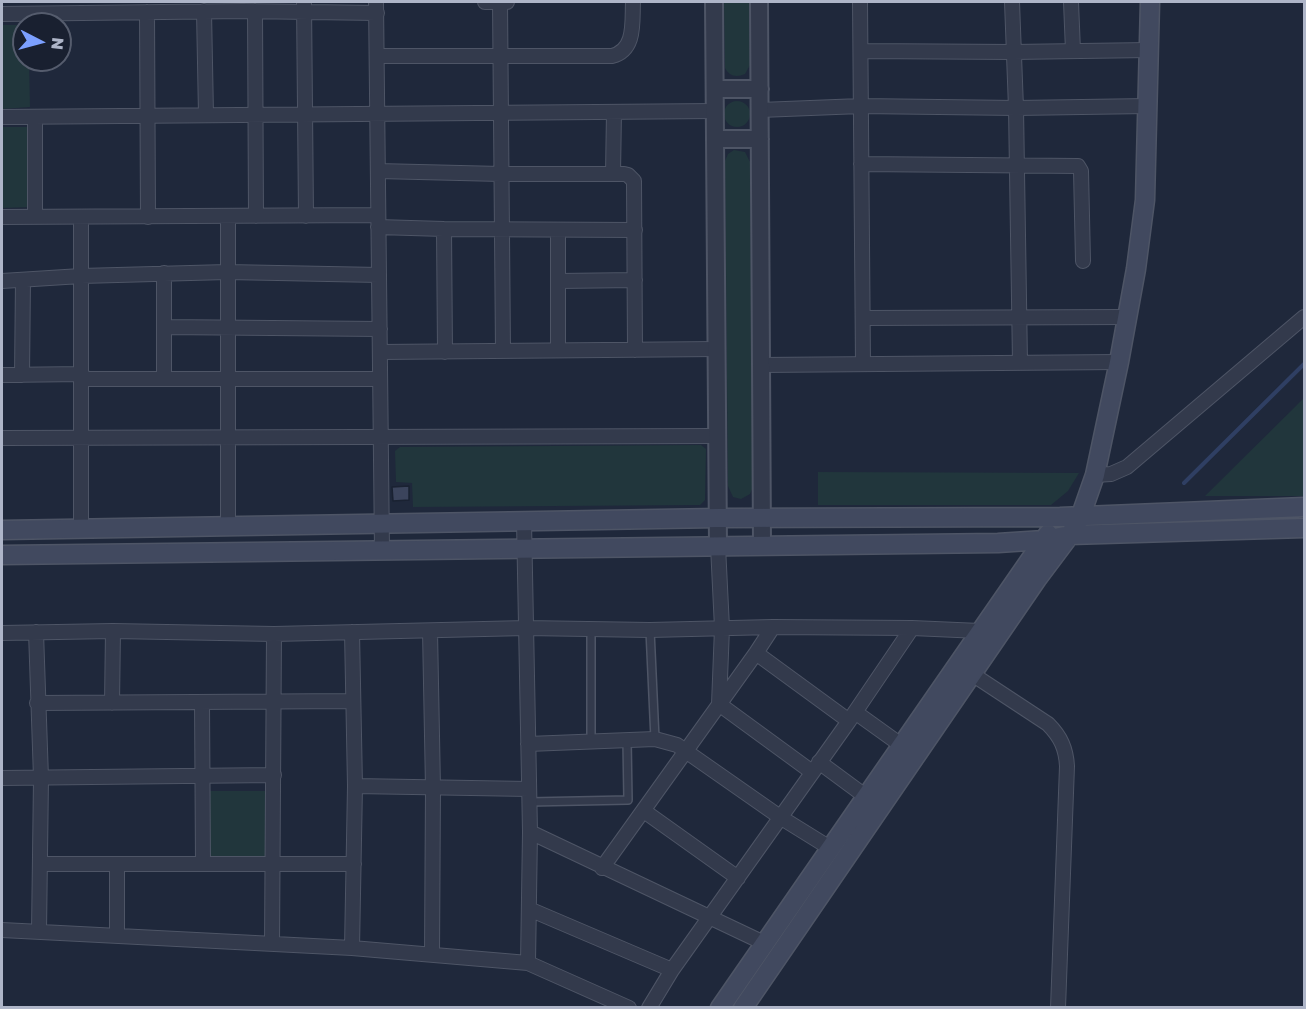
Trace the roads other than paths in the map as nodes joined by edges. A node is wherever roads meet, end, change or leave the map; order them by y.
1 (485, 2) edge
2 (500, 2) edge
3 (507, 2) edge
4 (633, 2) edge
5 (714, 2) edge
6 (759, 2) edge
7 (860, 2) edge
8 (1012, 2) edge
9 (1071, 2) edge
10 (1150, 2) edge
11 (74, 7) edge
12 (304, 7) edge
13 (376, 7) edge
14 (247, 8) edge
15 (204, 11) junction
16 (147, 12) junction
17 (2, 14) edge
18 (1149, 50) junction
19 (861, 51) junction
20 (1073, 51) junction
21 (1013, 52) junction
22 (377, 56) junction
23 (500, 56) junction
24 (715, 89) junction
25 (759, 89) junction
26 (861, 106) junction
27 (1148, 106) junction
28 (1016, 108) junction
29 (760, 110) junction
30 (715, 111) junction
31 (614, 112) junction
32 (501, 113) junction
33 (305, 114) junction
34 (378, 114) junction
35 (206, 115) junction
36 (255, 115) junction
37 (146, 116) junction
38 (2, 117) edge
39 (35, 117) junction
40 (715, 139) junction
41 (760, 139) junction
42 (861, 164) junction
43 (1018, 165) junction
44 (378, 171) junction
45 (501, 174) junction
46 (613, 174) junction
47 (228, 216) junction
48 (255, 216) junction
49 (306, 216) junction
50 (35, 217) junction
51 (81, 217) junction
52 (148, 217) junction
53 (2, 218) edge
54 (378, 221) junction
55 (444, 229) junction
56 (501, 230) junction
57 (558, 230) junction
58 (635, 230) junction
59 (1083, 261) dead end
60 (227, 272) junction
61 (164, 273) junction
62 (379, 275) junction
63 (81, 276) junction
64 (23, 280) junction
65 (635, 280) junction
66 (2, 281) edge
67 (559, 281) junction
68 (1128, 317) junction
69 (1305, 317) edge
70 (863, 318) junction
71 (1019, 319) junction
72 (164, 327) junction
73 (228, 327) junction
74 (380, 329) junction
75 (717, 349) junction
76 (558, 350) junction
77 (635, 350) junction
78 (503, 351) junction
79 (380, 352) junction
80 (445, 352) junction
81 (1119, 362) junction
82 (1020, 363) junction
83 (863, 364) junction
84 (761, 365) junction
85 (2, 375) edge
86 (22, 375) junction
87 (82, 376) junction
88 (164, 378) junction
89 (228, 379) junction
90 (380, 379) junction
91 (717, 436) junction
92 (2, 438) edge
93 (228, 438) junction
94 (381, 438) junction
95 (81, 439) junction
96 (1092, 482) junction
97 (1305, 507) edge
98 (1082, 515) junction
99 (1060, 517) junction
100 (718, 518) junction
101 (762, 519) junction
102 (524, 521) junction
103 (381, 525) junction
104 (228, 527) junction
105 (1305, 528) edge
106 (81, 529) junction
107 (2, 530) edge
108 (1070, 535) junction
109 (1044, 540) junction
110 (998, 543) junction
111 (762, 545) junction
112 (718, 546) junction
113 (524, 548) junction
114 (382, 550) junction
115 (2, 555) edge
116 (1022, 572) junction
117 (773, 627) junction
118 (526, 628) junction
119 (722, 628) junction
120 (912, 628) junction
121 (591, 629) junction
122 (650, 630) junction
123 (113, 631) junction
124 (430, 631) junction
125 (980, 631) junction
126 (36, 632) junction
127 (352, 632) junction
128 (2, 633) edge
129 (274, 634) junction
130 (756, 653) junction
131 (972, 674) junction
132 (275, 701) junction
133 (353, 701) junction
134 (202, 702) junction
135 (38, 703) junction
136 (112, 703) junction
137 (719, 704) junction
138 (852, 716) junction
139 (655, 739) junction
140 (591, 741) junction
141 (627, 741) junction
142 (528, 744) junction
143 (901, 745) junction
144 (686, 751) junction
145 (815, 767) junction
146 (203, 774) junction
147 (274, 774) junction
148 (2, 778) edge
149 (41, 778) junction
150 (355, 786) junction
151 (433, 788) junction
152 (529, 795) junction
153 (865, 796) junction
154 (628, 800) junction
155 (644, 811) junction
156 (780, 817) junction
157 (530, 832) junction
158 (830, 848) junction
159 (273, 863) junction
160 (40, 864) junction
161 (117, 864) junction
162 (203, 864) junction
163 (354, 864) junction
164 (602, 868) junction
165 (738, 878) junction
166 (529, 909) junction
167 (710, 916) junction
168 (2, 930) edge
169 (39, 932) junction
170 (117, 936) junction
171 (272, 944) junction
172 (764, 944) junction
173 (352, 948) junction
174 (432, 954) junction
175 (528, 963) junction
176 (672, 970) junction
177 (629, 1008) edge
178 (649, 1008) edge
179 (720, 1008) edge
180 (743, 1008) edge
181 (1058, 1008) edge

1 - 2 street
2 - 3 street
2 - 23 street
4 - 23 street
5 - 24 street
6 - 25 street
7 - 19 street
8 - 21 street
9 - 20 street
10 - 18 main road
11 - 16 street
11 - 17 street
12 - 13 street
12 - 14 street
12 - 33 street
13 - 22 street
14 - 15 street
14 - 36 street
15 - 16 street
15 - 35 street
16 - 37 street
18 - 20 street
18 - 27 main road
19 - 21 street
19 - 26 street
20 - 21 street
21 - 28 street
22 - 23 street
22 - 34 street
23 - 32 street
24 - 25 street
24 - 30 street
25 - 29 street
26 - 28 street
26 - 29 street
26 - 42 street
27 - 28 street
27 - 68 main road
28 - 43 street
29 - 41 street
30 - 31 street
30 - 40 street
31 - 32 street
31 - 46 street
32 - 34 street
32 - 45 street
33 - 34 street
33 - 36 street
33 - 49 street
34 - 44 street
35 - 36 street
35 - 37 street
36 - 48 street
37 - 39 street
37 - 52 street
38 - 39 street
39 - 50 street
40 - 41 street
40 - 75 street
41 - 84 street
42 - 43 street
42 - 70 street
43 - 59 street
43 - 71 street
44 - 45 street
44 - 54 street
45 - 46 street
45 - 56 street
46 - 58 street
47 - 48 street
47 - 52 street
47 - 60 street
48 - 49 street
49 - 54 street
50 - 51 street
50 - 53 street
51 - 52 street
51 - 63 street
54 - 55 street
54 - 62 street
55 - 56 street
55 - 80 street
56 - 57 street
56 - 78 street
57 - 58 street
57 - 67 street
58 - 65 street
60 - 61 street
60 - 62 street
60 - 73 street
61 - 63 street
61 - 72 street
62 - 74 street
63 - 64 street
63 - 87 street
64 - 66 street
64 - 86 street
65 - 67 street
65 - 77 street
67 - 76 street
68 - 71 street
68 - 81 main road
69 - 96 street
70 - 71 street
70 - 83 street
71 - 82 street
72 - 73 street
72 - 88 street
73 - 74 street
73 - 89 street
74 - 79 street
75 - 77 street
75 - 91 street
76 - 77 street
76 - 78 street
78 - 80 street
79 - 80 street
79 - 90 street
81 - 82 street
81 - 96 main road
82 - 83 street
83 - 84 street
84 - 101 street
85 - 86 street
86 - 87 street
87 - 88 street
87 - 95 street
88 - 89 street
89 - 90 street
89 - 93 street
90 - 94 street
91 - 94 street
91 - 100 street
92 - 95 street
93 - 94 street
93 - 95 street
93 - 104 street
94 - 103 street
95 - 106 street
96 - 98 main road
96 - 99 main road
97 - 98 main road
98 - 99 main road
98 - 108 main road
99 - 101 main road
99 - 109 main road
100 - 101 main road
100 - 102 main road
100 - 112 street
101 - 111 street
102 - 103 main road
102 - 113 street
103 - 104 main road
103 - 114 street
104 - 106 main road
105 - 108 main road
106 - 107 main road
108 - 109 main road
108 - 131 main road
109 - 110 main road
109 - 116 main road
110 - 111 main road
110 - 116 main road
111 - 112 main road
112 - 113 main road
112 - 119 street
113 - 114 main road
113 - 118 street
114 - 115 main road
116 - 125 main road
117 - 119 street
117 - 120 street
117 - 130 street
118 - 121 street
118 - 124 street
118 - 142 street
119 - 122 street
119 - 137 street
120 - 125 street
120 - 138 street
121 - 122 street
121 - 140 lane
122 - 139 lane
123 - 126 street
123 - 129 street
123 - 136 street
124 - 127 street
124 - 151 street
125 - 143 main road
126 - 128 street
126 - 135 street
127 - 129 street
127 - 133 street
129 - 132 street
130 - 137 street
130 - 138 street
131 - 180 main road
131 - 181 street
132 - 133 street
132 - 134 street
132 - 147 street
133 - 150 street
134 - 136 street
134 - 146 street
135 - 136 street
135 - 149 street
137 - 144 street
137 - 145 street
138 - 143 street
138 - 145 street
139 - 141 street
139 - 144 street
140 - 141 street
140 - 142 street
141 - 154 lane
142 - 152 street
143 - 153 main road
144 - 155 street
144 - 156 street
145 - 153 street
145 - 156 street
146 - 147 street
146 - 149 street
146 - 162 street
147 - 159 street
148 - 149 street
149 - 160 street
150 - 151 street
150 - 163 street
151 - 152 street
151 - 174 street
152 - 154 lane
152 - 157 street
153 - 158 main road
154 - 155 lane
155 - 164 street
155 - 165 street
156 - 158 street
156 - 165 street
157 - 164 street
157 - 166 street
158 - 172 main road
159 - 162 street
159 - 163 street
159 - 171 street
160 - 161 street
160 - 169 street
161 - 162 street
161 - 170 street
163 - 173 street
164 - 167 street
165 - 167 street
166 - 175 street
166 - 176 street
167 - 172 street
167 - 176 street
168 - 169 street
169 - 170 street
170 - 171 street
171 - 173 street
172 - 179 main road
173 - 174 street
174 - 175 street
175 - 177 street
176 - 178 street

